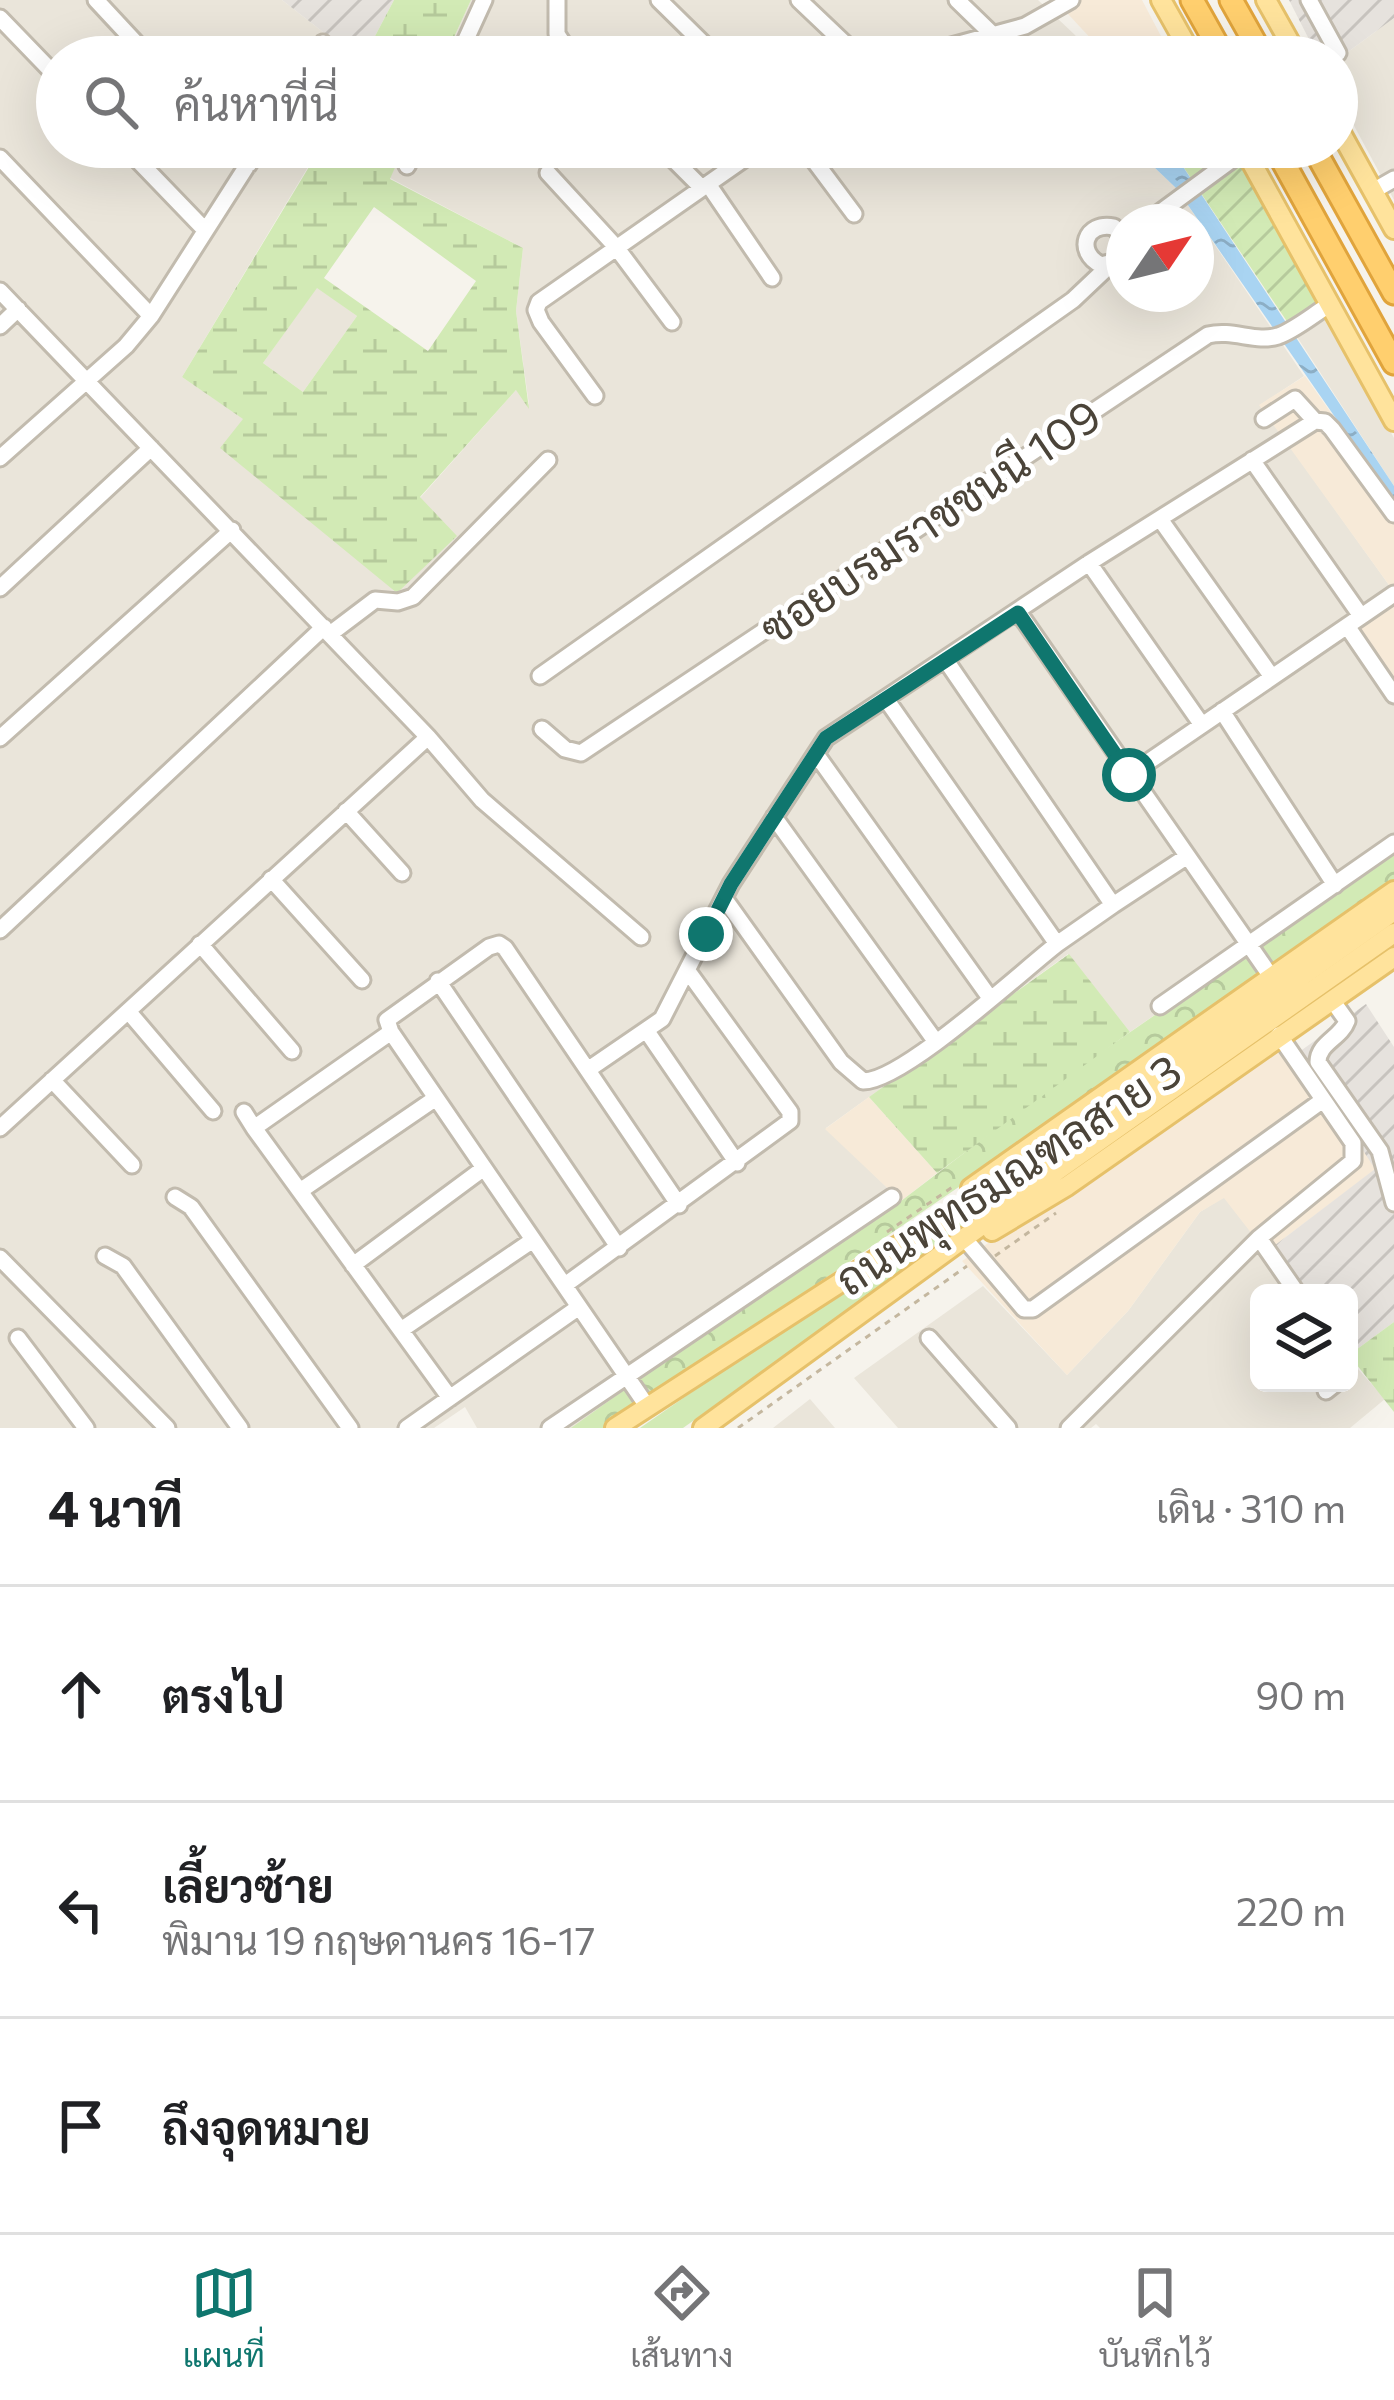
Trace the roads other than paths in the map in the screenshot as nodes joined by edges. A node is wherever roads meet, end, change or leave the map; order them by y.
1 (484, 0) edge
2 (557, 0) edge
3 (659, 0) edge
4 (800, 0) edge
5 (957, 0) edge
6 (1161, 0) edge
7 (1192, 0) edge
8 (1231, 0) edge
9 (1267, 0) edge
10 (1309, 0) edge
11 (1070, 1) edge
12 (103, 3) edge
13 (0, 18) edge
14 (991, 33) junction
15 (131, 36) edge
16 (468, 36) edge
17 (558, 36) edge
18 (696, 36) edge
19 (837, 36) edge
20 (981, 36) edge
21 (993, 36) edge
22 (1181, 36) edge
23 (1212, 36) edge
24 (1251, 36) edge
25 (1287, 36) edge
26 (1329, 36) edge
27 (36, 55) edge
28 (0, 158) edge
29 (1358, 164) edge
30 (144, 168) edge
31 (246, 168) edge
32 (680, 168) edge
33 (730, 168) edge
34 (820, 168) edge
35 (1218, 168) edge
36 (1254, 168) edge
37 (1287, 168) edge
38 (1325, 168) edge
39 (548, 173) dead end
40 (1394, 179) edge
41 (699, 189) junction
42 (1373, 191) junction
43 (1170, 204) edge
44 (854, 214) dead end
45 (1106, 225) edge
46 (1394, 229) edge
47 (204, 230) junction
48 (616, 247) junction
49 (1106, 264) edge
50 (1106, 269) edge
51 (772, 278) dead end
52 (0, 291) edge
53 (1394, 293) edge
54 (1329, 304) junction
55 (18, 310) junction
56 (151, 316) junction
57 (672, 322) dead end
58 (0, 326) edge
59 (1394, 363) edge
60 (86, 379) junction
61 (595, 396) dead end
62 (1264, 419) dead end
63 (1394, 421) edge
64 (1320, 422) junction
65 (151, 448) junction
66 (0, 458) edge
67 (548, 460) dead end
68 (1252, 460) junction
69 (1394, 514) edge
70 (1160, 519) junction
71 (232, 530) junction
72 (1089, 563) junction
73 (0, 588) edge
74 (1394, 594) edge
75 (1018, 613) junction
76 (1354, 621) junction
77 (327, 630) junction
78 (945, 659) junction
79 (540, 676) dead end
80 (1272, 677) junction
81 (1394, 695) edge
82 (886, 699) junction
83 (1222, 711) junction
84 (1202, 725) junction
85 (542, 729) dead end
86 (428, 737) junction
87 (0, 738) edge
88 (816, 754) junction
89 (1129, 775) junction
90 (346, 812) junction
91 (774, 817) junction
92 (1394, 844) edge
93 (1186, 857) junction
94 (402, 873) dead end
95 (271, 879) junction
96 (1335, 885) junction
97 (1394, 891) edge
98 (724, 898) junction
99 (1113, 905) junction
100 (1394, 911) edge
101 (0, 930) edge
102 (1394, 933) edge
103 (641, 938) dead end
104 (200, 944) junction
105 (1057, 944) junction
106 (1248, 944) junction
107 (1394, 957) edge
108 (687, 970) junction
109 (1272, 978) junction
110 (362, 980) dead end
111 (438, 982) junction
112 (990, 998) junction
113 (1332, 1000) junction
114 (1160, 1006) dead end
115 (128, 1011) junction
116 (646, 1030) junction
117 (391, 1032) junction
118 (1279, 1035) junction
119 (936, 1042) junction
120 (292, 1051) dead end
121 (589, 1069) junction
122 (52, 1080) junction
123 (436, 1098) junction
124 (1323, 1100) junction
125 (214, 1111) dead end
126 (244, 1112) dead end
127 (0, 1128) edge
128 (254, 1128) junction
129 (737, 1163) junction
130 (132, 1165) dead end
131 (484, 1168) junction
132 (1045, 1168) junction
133 (300, 1192) junction
134 (175, 1197) dead end
135 (892, 1197) dead end
136 (1394, 1203) edge
137 (679, 1204) junction
138 (1259, 1238) junction
139 (533, 1240) junction
140 (619, 1248) junction
141 (975, 1251) junction
142 (886, 1252) junction
143 (105, 1256) dead end
144 (0, 1258) edge
145 (353, 1265) junction
146 (905, 1282) junction
147 (1291, 1284) edge
148 (565, 1285) junction
149 (579, 1307) junction
150 (400, 1330) junction
151 (18, 1338) dead end
152 (929, 1338) dead end
153 (625, 1375) junction
154 (450, 1398) junction
155 (646, 1406) junction
156 (86, 1428) edge
157 (167, 1428) edge
158 (240, 1428) edge
159 (350, 1428) edge
160 (407, 1428) edge
161 (550, 1428) edge
162 (615, 1428) edge
163 (703, 1428) edge
164 (1008, 1428) edge
165 (1069, 1428) edge

1 - 16 street
2 - 17 street
3 - 18 street
4 - 19 street
5 - 14 street
6 - 22 main road
7 - 23 highway
8 - 24 highway
9 - 25 main road
10 - 26 street
11 - 14 street
12 - 15 street
13 - 27 street
14 - 20 street
14 - 21 street
28 - 56 street
29 - 42 main road
30 - 47 street
31 - 47 street
32 - 41 street
33 - 41 street
34 - 44 street
35 - 43 street
36 - 54 main road
37 - 59 highway
38 - 53 highway
39 - 48 street
40 - 42 street
41 - 48 street
41 - 51 street
42 - 46 main road
45 - 49 street
47 - 56 street
48 - 57 street
48 - 61 street
50 - 79 street
52 - 55 street
54 - 63 main road
54 - 85 street, ซอยบรมราชชนนี 109
55 - 58 street
55 - 60 street
56 - 60 street
60 - 65 street
60 - 66 street
62 - 64 street
64 - 68 street
64 - 69 street
65 - 71 street
65 - 73 street
67 - 77 street
68 - 70 street
68 - 76 street
70 - 72 street
70 - 80 street
71 - 77 street
71 - 87 street
72 - 75 street
72 - 84 street
74 - 76 street
75 - 78 street
75 - 89 street
76 - 80 street
76 - 81 street
77 - 86 street
77 - 101 street
78 - 82 street
78 - 99 street
80 - 83 street
82 - 88 street
82 - 105 street
83 - 84 street
83 - 96 street
84 - 89 street
86 - 90 street
86 - 103 street
88 - 91 street
88 - 112 street
89 - 93 street
90 - 94 street
90 - 95 street
91 - 98 street
91 - 119 street
92 - 96 street
93 - 99 street
93 - 106 street
95 - 104 street
95 - 110 street
96 - 106 street
97 - 109 main road
98 - 108 street
98 - 119 street
99 - 105 street
100 - 132 main road, ถนนพุทธมณฑลสาย 3
102 - 132 main road, ถนนพุทธมณฑลสาย 3
104 - 115 street
104 - 120 street
105 - 112 street
106 - 109 street
106 - 114 street
107 - 113 main road
108 - 116 street
108 - 129 street
109 - 142 main road
111 - 117 street
111 - 121 street
111 - 140 street
112 - 119 street
113 - 118 main road
113 - 136 street
115 - 122 street
115 - 125 street
116 - 121 street
116 - 129 street
117 - 123 street
117 - 128 street
118 - 124 street
118 - 141 main road
121 - 137 street
122 - 127 street
122 - 130 street
123 - 131 street
123 - 133 street
124 - 138 street
124 - 141 street
126 - 128 street
128 - 133 street
129 - 137 street
131 - 139 street
131 - 145 street
132 - 142 main road, ถนนพุทธมณฑลสาย 3
132 - 146 main road, ถนนพุทธมณฑลสาย 3
133 - 145 street
134 - 159 street
135 - 153 street
137 - 140 street
138 - 147 street
138 - 165 street
139 - 148 street
139 - 150 street
140 - 148 street
141 - 146 main road
142 - 155 main road, ถนนพุทธมณฑลสาย 3
143 - 158 street
144 - 157 street
145 - 150 street
146 - 163 main road, ถนนพุทธมณฑลสาย 3
148 - 149 street
149 - 153 street
149 - 154 street
150 - 154 street
151 - 156 street
152 - 164 street
153 - 155 street
153 - 161 street
154 - 160 street
155 - 162 main road, ถนนพุทธมณฑลสาย 3

